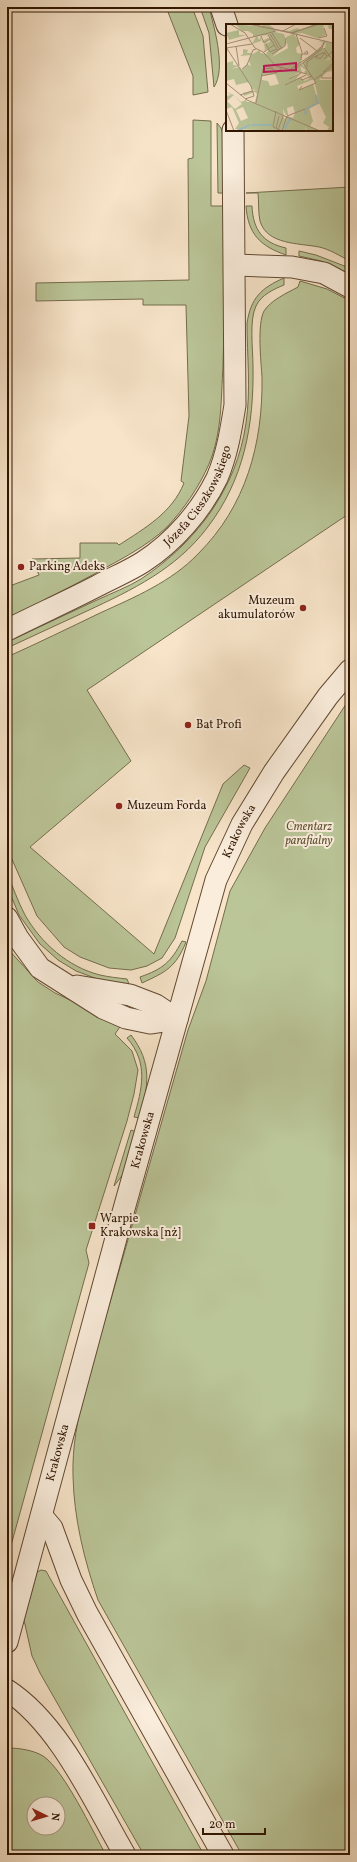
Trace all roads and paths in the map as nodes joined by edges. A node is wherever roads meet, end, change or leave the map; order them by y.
1 (221, 7) edge
2 (227, 24) edge
3 (233, 131) edge
4 (235, 265) junction
5 (350, 287) edge
6 (7, 630) edge
7 (350, 670) edge
8 (7, 918) edge
9 (177, 1018) junction
10 (42, 1516) junction
11 (7, 1642) edge
12 (7, 1690) edge
13 (125, 1855) edge
14 (223, 1855) edge

1 - 2 street
3 - 4 street, Józefa Cieszkowskiego
4 - 5 street
4 - 6 street, Józefa Cieszkowskiego
7 - 9 street, Krakowska
8 - 9 street
9 - 10 street, Krakowska
10 - 11 street, Krakowska
10 - 14 street
12 - 13 street

